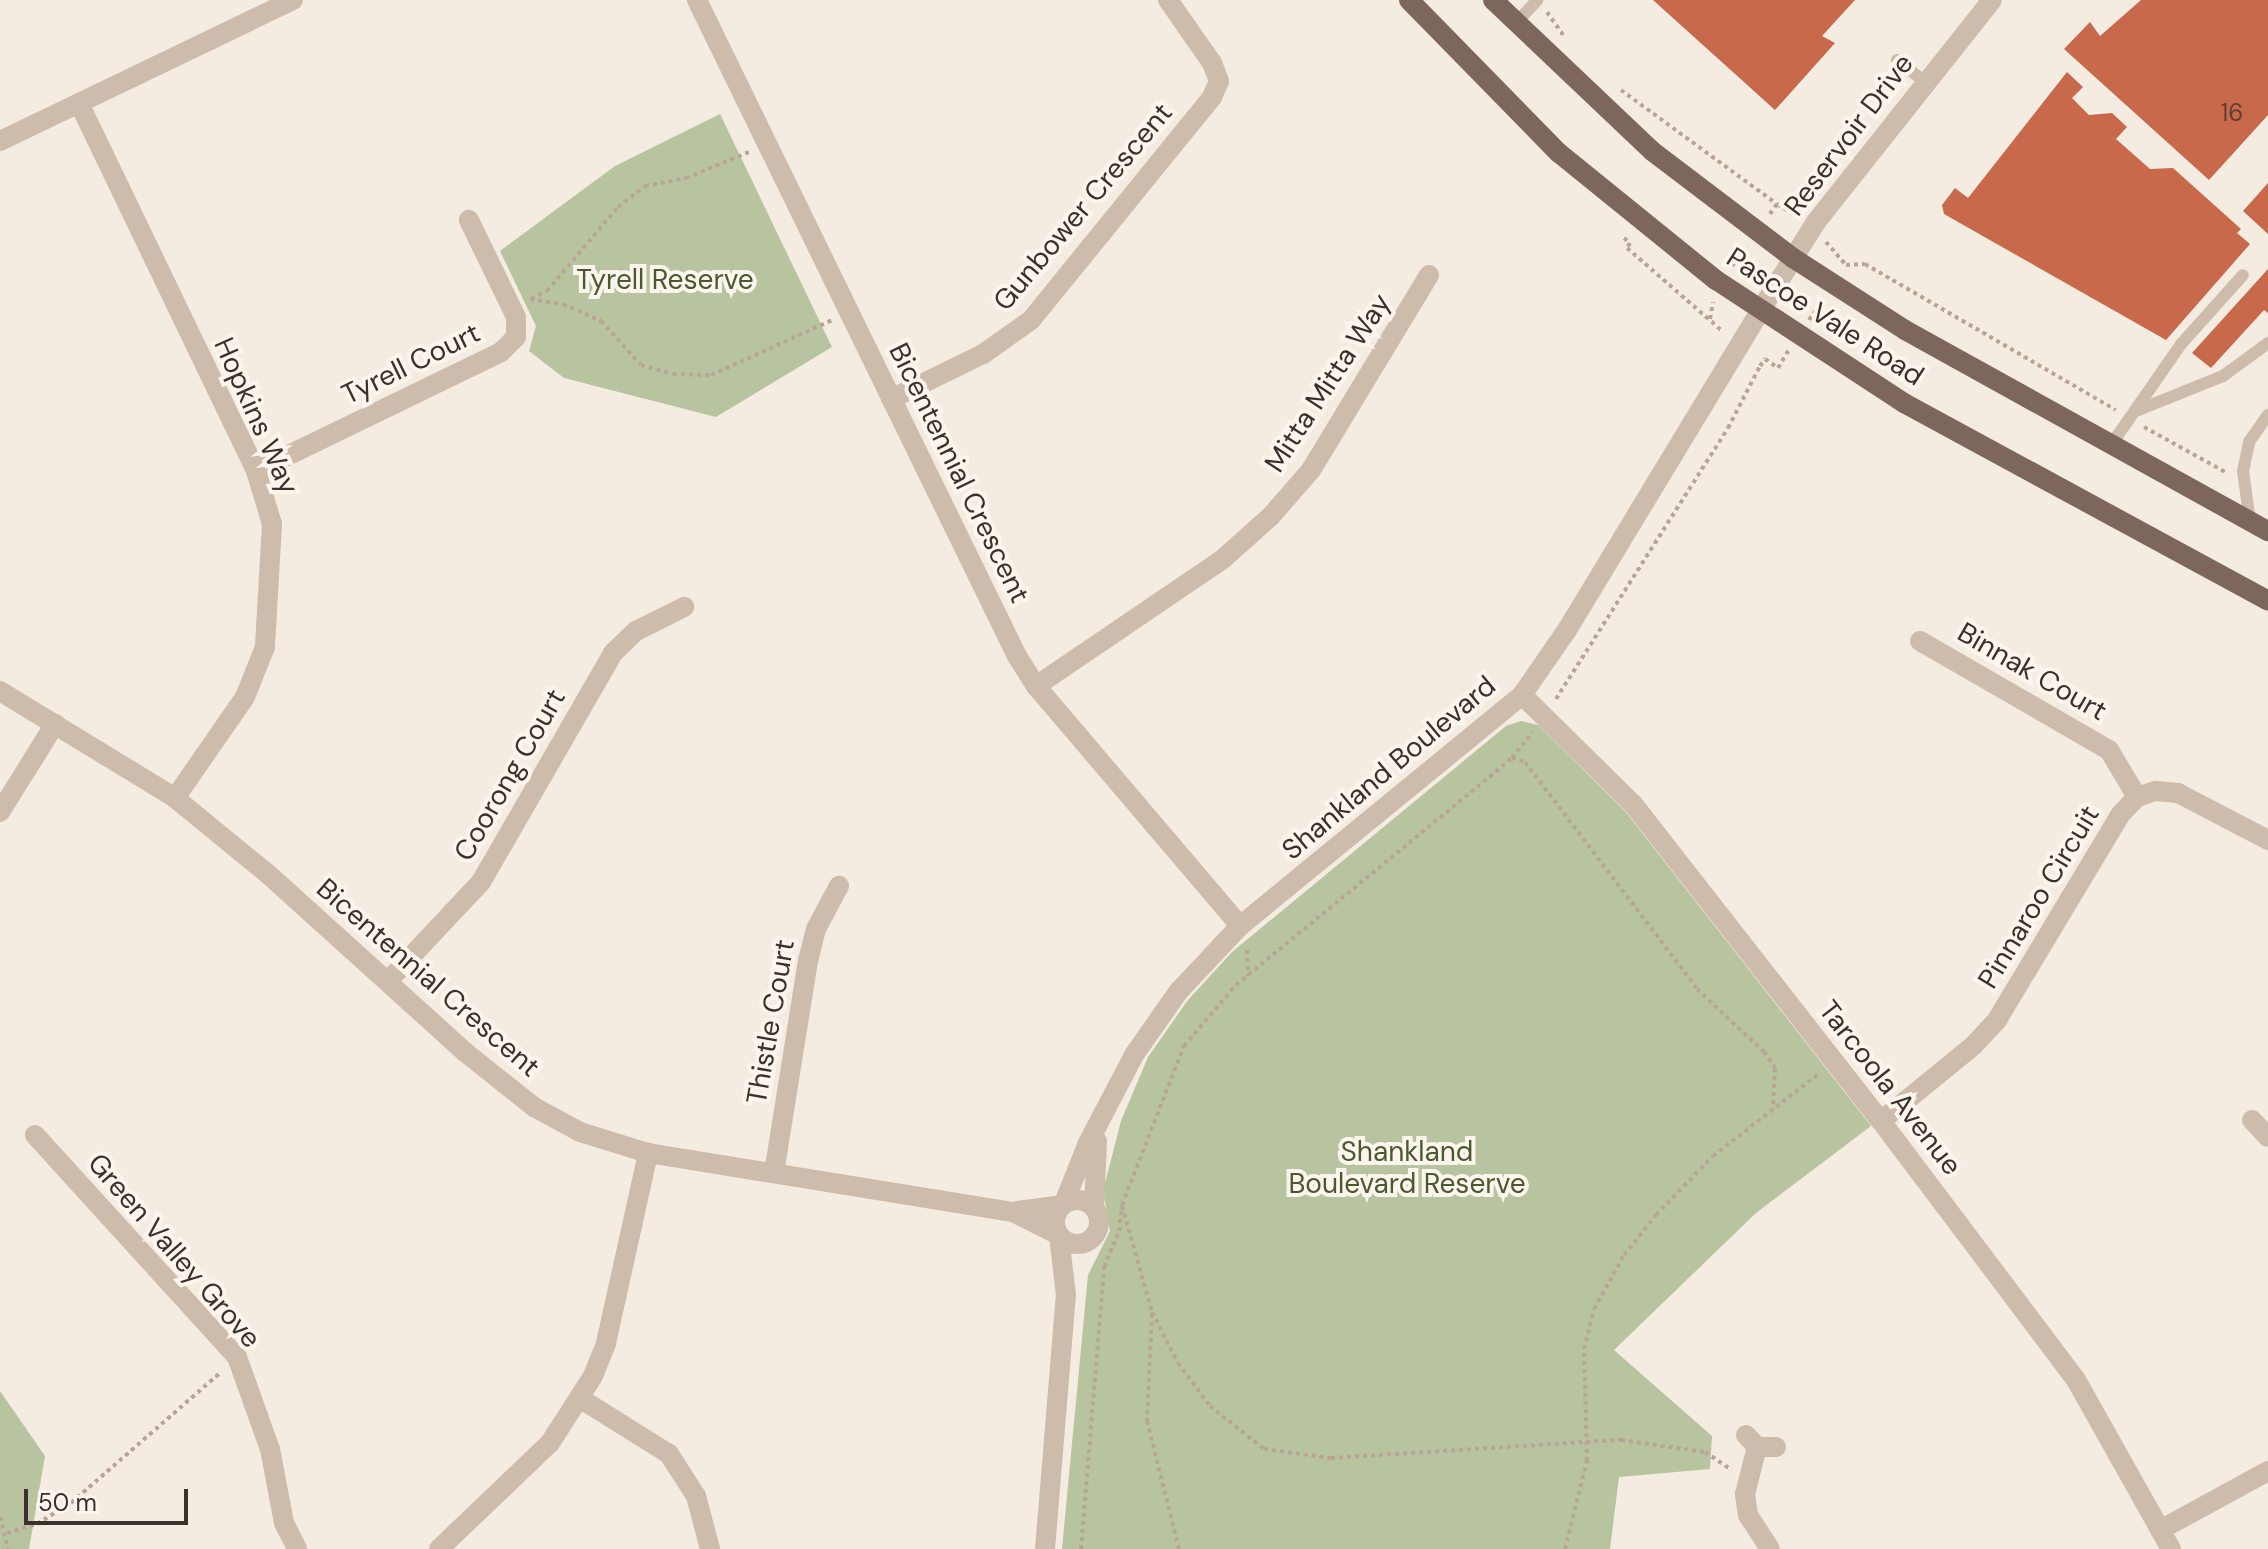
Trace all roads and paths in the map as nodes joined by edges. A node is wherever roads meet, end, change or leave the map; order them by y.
1 (293, 0) edge
2 (697, 0) edge
3 (1168, 0) edge
4 (1409, 0) edge
5 (1493, 0) edge
6 (1537, 0) edge
7 (1992, 0) edge
8 (1515, 24) junction
9 (1572, 49) dead end
10 (1897, 60) dead end
11 (1924, 81) junction
12 (1614, 86) dead end
13 (79, 103) junction
14 (0, 141) edge
15 (767, 144) junction
16 (1777, 204) junction
17 (469, 220) dead end
18 (1811, 229) junction
19 (1756, 232) junction
20 (1624, 238) dead end
21 (1793, 258) junction
22 (1429, 275) dead end
23 (2243, 275) dead end
24 (1722, 284) junction
25 (530, 299) junction
26 (511, 309) junction
27 (1760, 311) junction
28 (849, 312) junction
29 (1710, 319) junction
30 (1797, 337) junction
31 (1741, 343) junction
32 (2268, 343) edge
33 (1765, 359) junction
34 (891, 399) junction
35 (2133, 415) junction
36 (2268, 415) edge
37 (2111, 445) junction
38 (256, 471) junction
39 (2244, 482) junction
40 (2259, 526) edge
41 (2268, 601) edge
42 (684, 607) dead end
43 (1919, 620) dead end
44 (1036, 686) junction
45 (0, 691) edge
46 (1522, 695) junction
47 (1544, 717) junction
48 (55, 724) junction
49 (1512, 758) junction
50 (2137, 797) junction
51 (175, 798) junction
52 (0, 812) edge
53 (2268, 840) edge
54 (839, 886) dead end
55 (1240, 926) junction
56 (388, 981) junction
57 (1835, 1062) junction
58 (1773, 1109) junction
59 (2252, 1120) dead end
60 (1881, 1121) junction
61 (1100, 1122) junction
62 (35, 1135) dead end
63 (2268, 1137) edge
64 (648, 1153) junction
65 (774, 1173) junction
66 (1063, 1204) junction
67 (1122, 1205) junction
68 (1094, 1208) junction
69 (1013, 1212) junction
70 (1058, 1235) junction
71 (1088, 1241) junction
72 (1066, 1295) junction
73 (1152, 1312) junction
74 (237, 1357) junction
75 (581, 1399) junction
76 (1584, 1443) junction
77 (1760, 1443) dead end
78 (2268, 1471) edge
79 (1747, 1481) junction
80 (0, 1517) edge
81 (2160, 1530) junction
82 (7, 1533) junction
83 (8, 1549) edge
84 (297, 1549) edge
85 (439, 1549) edge
86 (710, 1549) edge
87 (1045, 1549) edge
88 (1081, 1549) edge
89 (1179, 1549) edge
90 (1565, 1549) edge
91 (1770, 1549) edge
92 (2171, 1549) edge

1 - 13 street
2 - 15 street, Bicentennial Crescent
3 - 34 street, Gunbower Crescent
4 - 24 main road, Pascoe Vale Road
5 - 8 main road, Pascoe Vale Road
6 - 8 lane
6 - 9 path
7 - 11 street, Reservoir Drive
8 - 19 main road, Pascoe Vale Road
10 - 11 lane
11 - 18 street, Reservoir Drive
12 - 16 path
13 - 14 street
13 - 38 street, Hopkins Way
15 - 25 path
15 - 28 street, Bicentennial Crescent
16 - 18 path
16 - 19 path
17 - 26 street, Tyrell Court
18 - 21 street, Reservoir Drive
18 - 35 path
19 - 21 main road, Pascoe Vale Road
19 - 24 path
20 - 29 path
21 - 27 street, Reservoir Drive
21 - 37 main road, Pascoe Vale Road
22 - 44 street, Mitta Mitta Way
23 - 35 lane
24 - 27 main road, Pascoe Vale Road
24 - 29 path
25 - 26 path
25 - 28 path
26 - 38 street, Tyrell Court
27 - 30 main road, Pascoe Vale Road
27 - 31 street, Shankland Boulevard
28 - 34 street, Bicentennial Crescent
29 - 31 path
30 - 33 path
30 - 41 main road, Pascoe Vale Road
31 - 33 path
31 - 46 street, Shankland Boulevard
32 - 35 lane
33 - 47 path
34 - 44 street, Bicentennial Crescent
35 - 37 lane
35 - 39 path
36 - 39 lane
37 - 40 main road, Pascoe Vale Road
38 - 51 street, Hopkins Way
39 - 40 lane
42 - 56 street, Coorong Court
43 - 50 street, Binnak Court
44 - 55 street, Bicentennial Crescent
45 - 48 street, Bicentennial Crescent
46 - 47 street, Tarcoola Avenue
46 - 55 street, Shankland Boulevard
47 - 49 path
47 - 57 street, Tarcoola Avenue
48 - 51 street, Bicentennial Crescent
48 - 52 street
49 - 58 path
49 - 67 path
50 - 53 street, Pinnaroo Circuit
50 - 60 street, Pinnaroo Circuit
51 - 56 street, Bicentennial Crescent
54 - 65 street, Thistle Court
55 - 61 street, Shankland Boulevard
56 - 64 street, Bicentennial Crescent
57 - 58 path
57 - 60 street, Tarcoola Avenue
58 - 76 path
59 - 63 street
60 - 81 street, Tarcoola Avenue
61 - 66 street, Shankland Boulevard
61 - 68 street, Shankland Boulevard
62 - 74 street, Green Valley Grove
64 - 65 street, Bicentennial Crescent
64 - 75 street
65 - 69 street, Bicentennial Crescent
66 - 68 street
66 - 69 street, Bicentennial Crescent
66 - 70 street
67 - 73 path
67 - 88 path
68 - 71 street
69 - 70 street, Bicentennial Crescent
70 - 71 street
70 - 72 street
71 - 72 street
72 - 87 street
73 - 76 path
73 - 89 path
74 - 82 path
74 - 84 street, Green Valley Grove
75 - 85 street
75 - 86 street
76 - 79 path
76 - 90 path
77 - 79 street
78 - 81 street
79 - 91 street
80 - 82 path
81 - 92 street, Tarcoola Avenue
82 - 83 path

